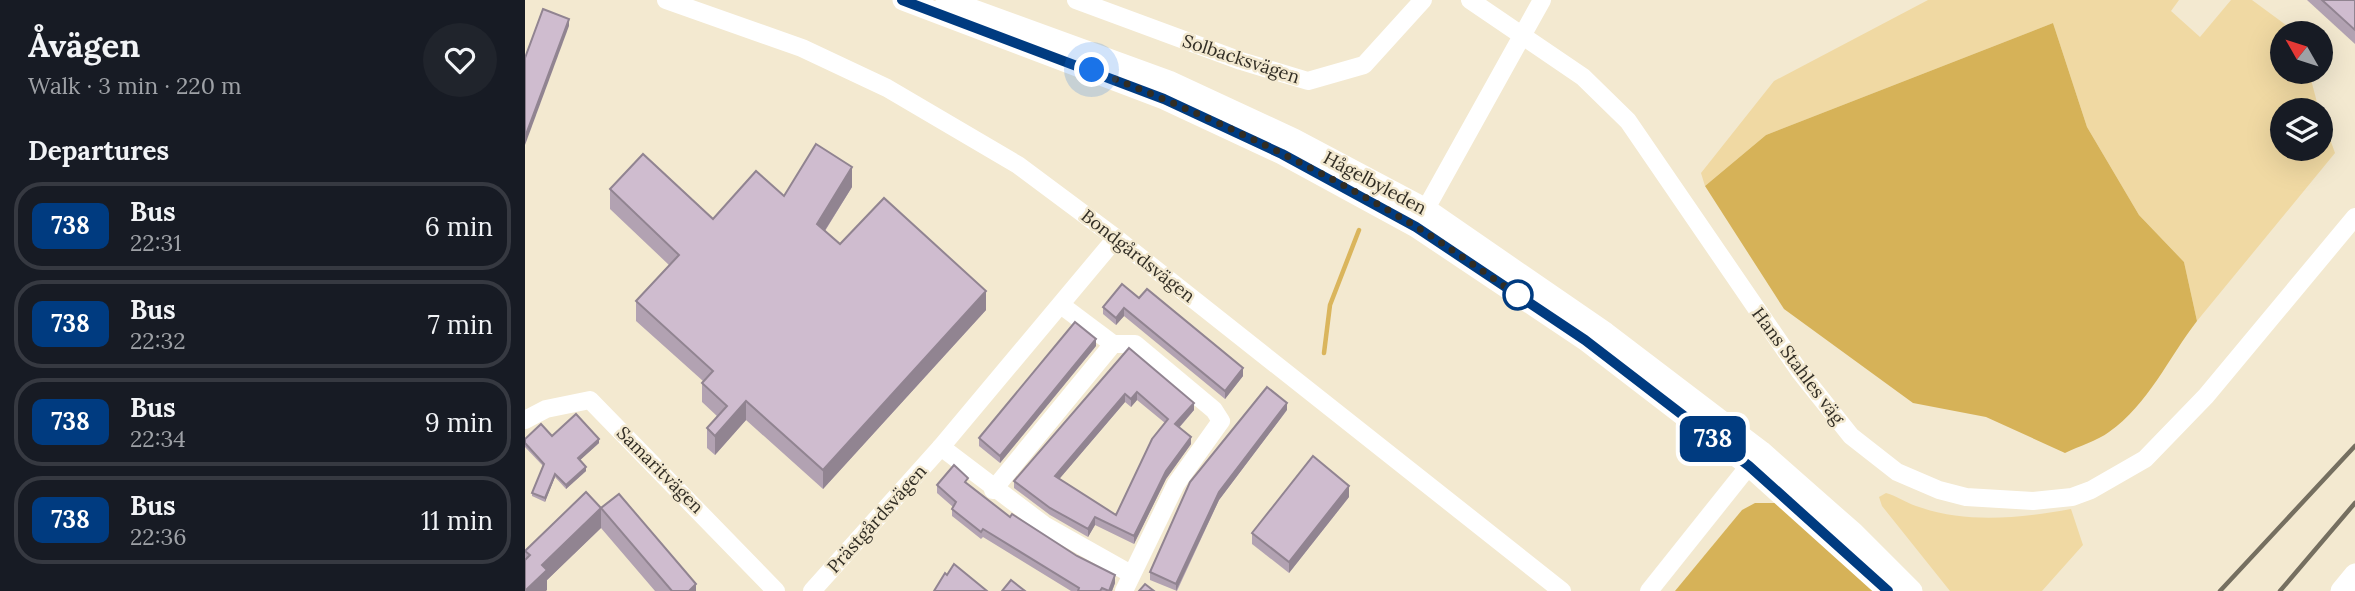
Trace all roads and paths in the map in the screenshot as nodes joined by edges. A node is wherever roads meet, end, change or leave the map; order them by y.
1 (666, 0) edge
2 (902, 0) edge
3 (946, 0) edge
4 (1076, 0) edge
5 (1423, 0) edge
6 (1470, 0) edge
7 (1542, 0) edge
8 (1521, 35) junction
9 (2355, 217) edge
10 (1421, 218) junction
11 (1115, 238) junction
12 (1061, 305) junction
13 (1113, 344) junction
14 (525, 420) edge
15 (941, 447) junction
16 (1755, 458) junction
17 (993, 490) junction
18 (2355, 574) edge
19 (1128, 583) edge
20 (776, 591) edge
21 (812, 591) edge
22 (1562, 591) edge
23 (1650, 591) edge
24 (1888, 591) edge
25 (1912, 591) edge
26 (2341, 591) edge

1 - 11 street, Bondgårdsvägen
2 - 10 main road, Hågelbyleden
3 - 10 main road, Hågelbyleden
4 - 5 street, Solbacksvägen
6 - 8 street
7 - 8 street
8 - 9 street, Hans Stahles väg
8 - 10 street
10 - 16 main road, Hågelbyleden
11 - 12 street, Prästgårdsvägen
11 - 22 street, Bondgårdsvägen
12 - 13 street
12 - 15 street, Prästgårdsvägen
13 - 17 street
13 - 19 street
14 - 20 street, Samaritvägen
15 - 17 street
15 - 21 street, Prästgårdsvägen
16 - 23 street
16 - 24 main road, Hågelbyleden
16 - 25 main road, Hågelbyleden
17 - 19 street
18 - 26 main road

